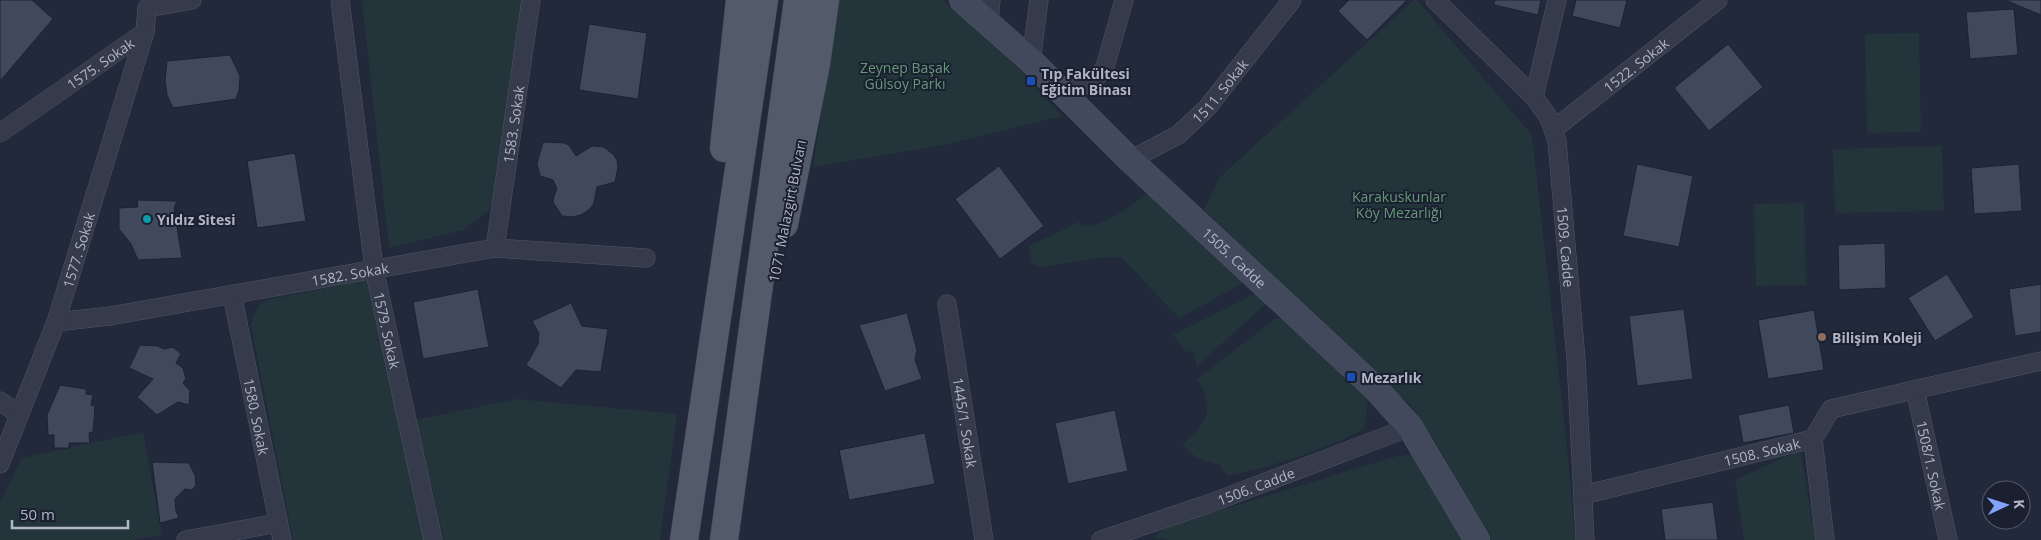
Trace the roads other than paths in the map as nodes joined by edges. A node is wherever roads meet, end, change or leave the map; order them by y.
1 (192, 0) edge
2 (340, 0) edge
3 (531, 0) edge
4 (740, 0) edge
5 (764, 0) edge
6 (798, 0) edge
7 (825, 0) edge
8 (962, 0) edge
9 (1039, 0) edge
10 (1124, 0) edge
11 (1292, 0) edge
12 (1436, 0) edge
13 (1557, 0) edge
14 (1718, 0) edge
15 (147, 4) edge
16 (990, 11) edge
17 (145, 32) junction
18 (1031, 61) junction
19 (1060, 92) junction
20 (1534, 97) junction
21 (1554, 129) junction
22 (0, 133) edge
23 (1130, 160) junction
24 (495, 248) junction
25 (646, 258) dead end
26 (374, 268) junction
27 (232, 294) junction
28 (947, 304) dead end
29 (56, 322) junction
30 (714, 334) junction
31 (2041, 361) edge
32 (1915, 389) junction
33 (0, 401) edge
34 (19, 416) junction
35 (739, 420) junction
36 (1410, 427) junction
37 (1813, 439) junction
38 (0, 464) edge
39 (1583, 496) junction
40 (280, 532) edge
41 (186, 540) edge
42 (433, 540) edge
43 (684, 540) edge
44 (724, 540) edge
45 (984, 540) edge
46 (1101, 540) edge
47 (1477, 540) edge
48 (1585, 540) edge
49 (1825, 540) edge
50 (1948, 540) edge

1 - 15 street, 1575. Sokak
2 - 26 street, 1579. Sokak
3 - 24 street, 1583. Sokak
4 - 30 main road
5 - 30 main road
6 - 35 main road, 1071 Malazgirt Bulvarı
7 - 35 main road, 1071 Malazgirt Bulvarı
8 - 16 street, 1505. Cadde
9 - 18 street
10 - 19 street
11 - 23 street, 1511. Sokak
12 - 20 street, 1509. Cadde
13 - 20 street
14 - 21 street, 1522. Sokak
15 - 17 street, 1575. Sokak
16 - 18 street, 1505. Cadde
17 - 22 street, 1575. Sokak
17 - 29 street, 1577. Sokak
18 - 19 street, 1505. Cadde
19 - 23 street, 1505. Cadde
20 - 21 street, 1509. Cadde
21 - 39 street, 1509. Cadde
23 - 36 street, 1505. Cadde
24 - 25 street, 1582. Sokak
24 - 26 street, 1582. Sokak
26 - 27 street, 1582. Sokak
26 - 42 street, 1579. Sokak
27 - 29 street, 1582. Sokak
27 - 40 street, 1580. Sokak
28 - 45 street, 1445/1. Sokak
29 - 34 street, 1577. Sokak
30 - 43 main road
31 - 32 street, 1508. Sokak
32 - 37 street, 1508. Sokak
32 - 50 street, 1508/1. Sokak
33 - 34 street
34 - 38 street, 1577. Sokak
35 - 44 main road, 1071 Malazgirt Bulvarı
36 - 46 street, 1506. Cadde
36 - 47 street, 1505. Cadde
37 - 39 street, 1508. Sokak
37 - 49 street
39 - 48 street, 1509. Cadde
40 - 41 street

